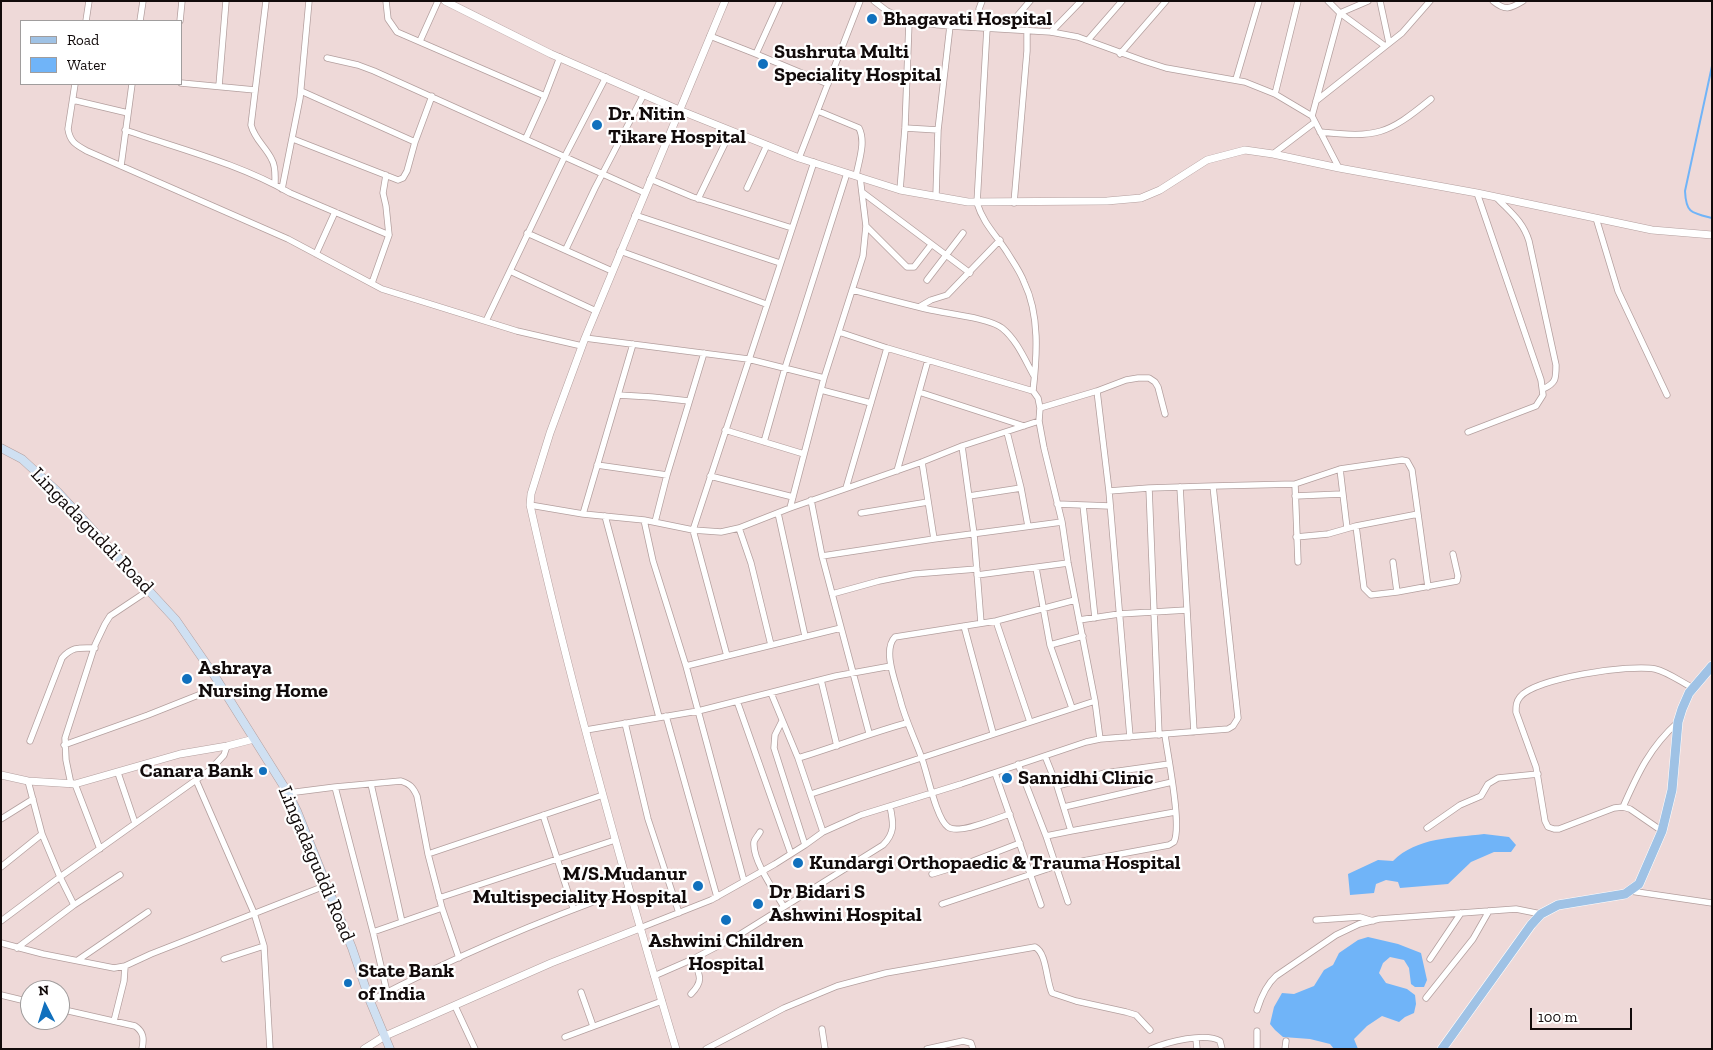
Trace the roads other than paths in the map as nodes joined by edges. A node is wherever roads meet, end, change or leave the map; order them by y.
1 (89, 1) edge
2 (143, 1) edge
3 (182, 1) edge
4 (226, 1) edge
5 (266, 1) edge
6 (309, 1) edge
7 (386, 1) edge
8 (438, 1) edge
9 (445, 1) edge
10 (725, 1) edge
11 (780, 1) edge
12 (860, 1) edge
13 (874, 1) edge
14 (982, 1) edge
15 (1030, 1) edge
16 (1080, 1) edge
17 (1122, 1) edge
18 (1166, 1) edge
19 (1259, 1) edge
20 (1298, 1) edge
21 (1328, 1) edge
22 (1368, 1) edge
23 (1380, 1) edge
24 (1430, 1) edge
25 (1493, 1) edge
26 (1523, 1) edge
27 (1340, 13) junction
28 (86, 20) edge
29 (140, 20) edge
30 (180, 20) edge
31 (909, 22) junction
32 (950, 26) junction
33 (986, 28) junction
34 (1006, 29) junction
35 (1027, 30) junction
36 (1052, 32) junction
37 (710, 36) junction
38 (1088, 40) junction
39 (420, 41) junction
40 (1387, 45) junction
41 (756, 54) junction
42 (1120, 54) junction
43 (560, 57) junction
44 (327, 58) dead end
45 (606, 77) junction
46 (1236, 80) junction
47 (182, 83) edge
48 (828, 84) junction
49 (76, 85) edge
50 (132, 85) edge
51 (219, 86) junction
52 (254, 90) junction
53 (301, 91) junction
54 (644, 94) junction
55 (1275, 94) junction
56 (432, 96) junction
57 (545, 96) junction
58 (1431, 99) dead end
59 (73, 100) junction
60 (1316, 101) junction
61 (679, 110) junction
62 (818, 111) junction
63 (128, 113) junction
64 (1312, 116) junction
65 (1315, 122) junction
66 (905, 128) junction
67 (126, 130) junction
68 (938, 130) junction
69 (731, 131) junction
70 (1320, 132) junction
71 (526, 138) junction
72 (293, 139) junction
73 (415, 142) junction
74 (767, 145) junction
75 (1273, 154) junction
76 (565, 156) junction
77 (800, 158) junction
78 (814, 162) junction
79 (121, 166) junction
80 (1339, 168) junction
81 (847, 172) junction
82 (603, 173) junction
83 (386, 175) junction
84 (858, 176) junction
85 (650, 180) junction
86 (275, 184) junction
87 (282, 188) junction
88 (747, 188) dead end
89 (900, 190) junction
90 (862, 192) junction
91 (1477, 192) junction
92 (645, 193) junction
93 (936, 196) junction
94 (1496, 197) junction
95 (698, 198) junction
96 (978, 203) junction
97 (1014, 203) junction
98 (335, 212) junction
99 (635, 215) junction
100 (1596, 218) junction
101 (866, 226) junction
102 (792, 228) junction
103 (527, 233) junction
104 (963, 233) dead end
105 (389, 234) junction
106 (1712, 235) edge
107 (1000, 240) junction
108 (931, 245) junction
109 (566, 249) junction
110 (620, 251) junction
111 (316, 254) junction
112 (947, 255) junction
113 (780, 263) junction
114 (510, 271) junction
115 (612, 271) junction
116 (970, 273) junction
117 (927, 280) dead end
118 (372, 283) junction
119 (852, 290) junction
120 (766, 304) junction
121 (919, 307) junction
122 (596, 311) junction
123 (486, 321) junction
124 (840, 332) junction
125 (585, 338) junction
126 (632, 344) junction
127 (582, 346) junction
128 (887, 348) junction
129 (704, 353) junction
130 (748, 359) junction
131 (928, 360) junction
132 (785, 368) junction
133 (1035, 377) junction
134 (824, 378) junction
135 (1544, 389) junction
136 (820, 390) junction
137 (1033, 391) junction
138 (1096, 391) junction
139 (919, 392) junction
140 (618, 395) junction
141 (1667, 395) dead end
142 (689, 401) junction
143 (871, 404) junction
144 (1040, 408) junction
145 (1165, 414) dead end
146 (1039, 421) junction
147 (1025, 426) junction
148 (725, 430) junction
149 (1007, 432) junction
150 (1468, 432) dead end
151 (764, 442) junction
152 (962, 446) junction
153 (1, 448) edge
154 (804, 454) junction
155 (922, 462) junction
156 (597, 465) junction
157 (1340, 468) junction
158 (897, 470) junction
159 (667, 475) junction
160 (710, 476) junction
161 (1295, 484) junction
162 (1213, 486) junction
163 (1180, 487) junction
164 (846, 488) junction
165 (1021, 488) junction
166 (1150, 488) junction
167 (1109, 491) junction
168 (1342, 494) junction
169 (969, 496) junction
170 (1295, 496) junction
171 (793, 497) junction
172 (811, 500) junction
173 (928, 502) junction
174 (1057, 504) junction
175 (530, 505) junction
176 (1083, 505) junction
177 (1110, 506) junction
178 (790, 508) junction
179 (778, 513) junction
180 (861, 513) dead end
181 (583, 514) junction
182 (1418, 514) junction
183 (605, 516) junction
184 (644, 520) junction
185 (655, 522) junction
186 (1062, 522) junction
187 (1028, 526) junction
188 (1356, 526) junction
189 (739, 528) junction
190 (1347, 528) junction
191 (692, 530) junction
192 (974, 534) junction
193 (1296, 537) junction
194 (934, 538) junction
195 (1453, 554) dead end
196 (822, 556) junction
197 (1298, 562) dead end
198 (1392, 562) dead end
199 (1068, 563) junction
200 (1036, 568) junction
201 (977, 572) junction
202 (1428, 587) junction
203 (149, 590) junction
204 (1397, 592) junction
205 (832, 594) junction
206 (1075, 600) junction
207 (1043, 609) junction
208 (1187, 610) junction
209 (1154, 612) junction
210 (1120, 614) junction
211 (1095, 618) junction
212 (1079, 620) junction
213 (996, 621) junction
214 (981, 623) junction
215 (964, 626) junction
216 (841, 628) junction
217 (806, 636) junction
218 (1083, 636) junction
219 (771, 645) junction
220 (1050, 646) junction
221 (95, 648) junction
222 (727, 656) junction
223 (686, 666) junction
224 (891, 666) junction
225 (1712, 666) edge
226 (854, 673) junction
227 (821, 680) junction
228 (221, 686) junction
229 (1693, 688) junction
230 (771, 693) junction
231 (737, 701) junction
232 (1095, 701) junction
233 (1072, 708) junction
234 (698, 711) junction
235 (662, 716) junction
236 (782, 721) junction
237 (1030, 722) junction
238 (1678, 722) junction
239 (625, 723) junction
240 (907, 723) junction
241 (586, 730) junction
242 (1194, 732) junction
243 (870, 733) junction
244 (993, 733) junction
245 (1162, 735) junction
246 (1130, 737) junction
247 (254, 739) junction
248 (1100, 739) junction
249 (30, 741) dead end
250 (64, 745) junction
251 (228, 746) junction
252 (837, 746) junction
253 (1045, 756) junction
254 (922, 757) junction
255 (798, 758) junction
256 (1018, 764) junction
257 (1169, 764) junction
258 (118, 773) junction
259 (995, 773) junction
260 (1, 774) edge
261 (1538, 774) junction
262 (196, 780) junction
263 (28, 781) junction
264 (1172, 782) junction
265 (73, 784) junction
266 (371, 784) junction
267 (1057, 786) junction
268 (335, 787) junction
269 (288, 793) junction
270 (932, 793) junction
271 (603, 794) junction
272 (811, 794) junction
273 (33, 798) junction
274 (890, 806) junction
275 (1623, 806) junction
276 (1064, 807) junction
277 (1175, 812) junction
278 (1010, 814) junction
279 (543, 815) junction
280 (1, 820) edge
281 (136, 823) junction
282 (1427, 828) dead end
283 (1071, 831) junction
284 (1662, 831) junction
285 (760, 832) dead end
286 (823, 832) junction
287 (42, 834) junction
288 (1046, 836) junction
289 (615, 840) junction
290 (1020, 843) junction
291 (805, 845) junction
292 (100, 849) junction
293 (428, 854) junction
294 (791, 854) junction
295 (557, 859) junction
296 (1056, 866) junction
297 (1, 867) edge
298 (763, 871) junction
299 (932, 874) dead end
300 (120, 875) dead end
301 (1031, 875) junction
302 (60, 878) junction
303 (744, 882) junction
304 (327, 885) junction
305 (630, 888) junction
306 (1630, 891) junction
307 (717, 897) junction
308 (439, 898) junction
309 (1068, 902) dead end
310 (74, 904) junction
311 (942, 904) dead end
312 (1042, 904) dead end
313 (1712, 904) edge
314 (784, 907) junction
315 (442, 908) junction
316 (573, 908) junction
317 (1490, 911) junction
318 (148, 912) dead end
319 (1461, 912) junction
320 (254, 913) junction
321 (679, 913) junction
322 (1541, 914) junction
323 (1316, 920) dead end
324 (1, 921) edge
325 (1372, 921) junction
326 (402, 922) junction
327 (640, 928) junction
328 (373, 932) junction
329 (1, 942) edge
330 (264, 946) junction
331 (17, 948) junction
332 (459, 958) junction
333 (224, 959) dead end
334 (693, 959) junction
335 (1430, 959) dead end
336 (78, 960) junction
337 (125, 966) junction
338 (654, 976) junction
339 (387, 992) junction
340 (581, 992) dead end
341 (1, 994) edge
342 (691, 994) dead end
343 (1426, 998) dead end
344 (20, 999) edge
345 (370, 1001) junction
346 (662, 1001) junction
347 (455, 1006) junction
348 (1257, 1010) dead end
349 (70, 1011) edge
350 (114, 1021) junction
351 (593, 1026) junction
352 (822, 1029) dead end
353 (1150, 1030) dead end
354 (1257, 1031) dead end
355 (385, 1036) junction
356 (565, 1037) dead end
357 (1196, 1039) junction
358 (1286, 1040) dead end
359 (713, 1047) edge
360 (142, 1049) edge
361 (270, 1049) edge
362 (364, 1049) edge
363 (390, 1049) edge
364 (475, 1049) edge
365 (676, 1049) edge
366 (706, 1049) edge
367 (825, 1049) edge
368 (927, 1049) edge
369 (973, 1049) edge
370 (1151, 1049) edge
371 (1197, 1049) edge
372 (1222, 1049) edge
373 (1257, 1049) edge
374 (1285, 1049) edge
375 (1442, 1049) edge

1 - 28 street
2 - 29 street
3 - 30 street
4 - 51 street
5 - 52 street
6 - 53 street
7 - 39 street
8 - 39 street
9 - 43 street
10 - 37 street
11 - 41 street
12 - 48 street
13 - 31 street
14 - 33 street
15 - 34 street
16 - 36 street
17 - 38 street
18 - 42 street
19 - 46 street
20 - 55 street
21 - 27 street
22 - 27 street
23 - 40 street
24 - 40 street
25 - 26 street
27 - 40 street
27 - 60 street
31 - 32 street
31 - 66 street
32 - 33 street
32 - 68 street
33 - 34 street
33 - 96 street
34 - 35 street
35 - 36 street
35 - 97 street
36 - 38 street
37 - 41 street
37 - 61 street
38 - 42 street
39 - 57 street
40 - 60 street
41 - 48 street
42 - 46 street
43 - 45 street
43 - 57 street
44 - 56 street
45 - 54 street
45 - 76 street
46 - 55 street
47 - 51 street
48 - 62 street
49 - 59 street
50 - 63 street
51 - 52 street
52 - 86 street
53 - 72 street
53 - 73 street
54 - 61 street
54 - 82 street
55 - 64 street
56 - 71 street
56 - 73 street
57 - 71 street
58 - 70 street
59 - 63 street
59 - 79 street
60 - 64 street
61 - 69 street
61 - 85 street
62 - 77 street
62 - 84 street
63 - 67 street
64 - 65 street
65 - 70 street
65 - 75 street
66 - 68 street
66 - 89 street
67 - 79 street
67 - 86 street
68 - 93 street
69 - 74 street
69 - 95 street
70 - 80 street
71 - 76 street
72 - 83 street
72 - 87 street
73 - 83 street
74 - 77 street
74 - 88 street
75 - 80 street
75 - 97 street
76 - 82 street
76 - 103 street
77 - 78 street
78 - 81 street
78 - 102 street
79 - 111 street
80 - 91 street
81 - 84 street
81 - 132 street
82 - 92 street
82 - 109 street
83 - 105 street
84 - 89 street
84 - 90 street
85 - 92 street
85 - 95 street
86 - 87 street
87 - 98 street
89 - 93 street
90 - 101 street
90 - 108 street
91 - 94 street
91 - 135 street
92 - 99 street
93 - 96 street
94 - 100 street
94 - 135 street
95 - 102 street
96 - 97 street
96 - 107 street
98 - 105 street
98 - 111 street
99 - 110 street
99 - 113 street
100 - 106 street
100 - 141 street
101 - 108 street
101 - 119 street
102 - 113 street
103 - 109 street
103 - 114 street
104 - 112 street
105 - 118 street
107 - 116 street
107 - 133 street
108 - 112 street
109 - 115 street
110 - 115 street
110 - 120 street
111 - 118 street
112 - 116 street
112 - 117 street
113 - 120 street
114 - 122 street
114 - 123 street
115 - 122 street
116 - 121 street
118 - 123 street
119 - 121 street
119 - 124 street
120 - 130 street
121 - 133 street
122 - 125 street
123 - 127 street
124 - 128 street
124 - 134 street
125 - 126 street
125 - 127 street
126 - 129 street
126 - 140 street
127 - 175 street
128 - 131 street
128 - 143 street
129 - 130 street
129 - 142 street
130 - 132 street
130 - 148 street
131 - 137 street
131 - 139 street
132 - 134 street
132 - 151 street
133 - 137 street
134 - 136 street
135 - 150 street
136 - 143 street
136 - 154 street
137 - 144 street
138 - 144 street
138 - 145 street
138 - 167 street
139 - 147 street
139 - 158 street
140 - 142 street
140 - 156 street
142 - 159 street
143 - 164 street
144 - 146 street
146 - 147 street
146 - 174 street
147 - 149 street
148 - 151 street
148 - 160 street
149 - 152 street
149 - 165 street
151 - 154 street
152 - 155 street
152 - 169 street
153 - 203 main road, Lingadaguddi Road
154 - 171 street
155 - 158 street
155 - 173 street
156 - 159 street
156 - 181 street
157 - 161 street
157 - 168 street
157 - 182 street
158 - 164 street
159 - 185 street
160 - 171 street
160 - 191 street
161 - 162 street
161 - 170 street
162 - 163 street
162 - 242 street
163 - 166 street
163 - 208 street
164 - 172 street
165 - 169 street
165 - 187 street
166 - 167 street
166 - 209 street
167 - 177 street
168 - 170 street
168 - 190 street
169 - 192 street
170 - 193 street
171 - 178 street
172 - 178 street
172 - 196 street
173 - 180 street
173 - 194 street
174 - 176 street
174 - 186 street
175 - 181 street
175 - 241 street
176 - 177 street
176 - 211 street
177 - 210 street
178 - 179 street
179 - 189 street
179 - 217 street
181 - 183 street
182 - 188 street
182 - 202 street
183 - 184 street
183 - 235 street
184 - 185 street
184 - 223 street
185 - 191 street
186 - 187 street
186 - 199 street
187 - 192 street
188 - 190 street
188 - 204 street
189 - 191 street
189 - 219 street
190 - 193 street
191 - 222 street
192 - 194 street
192 - 201 street
193 - 197 street
194 - 196 street
195 - 202 street
196 - 205 street
198 - 204 street
199 - 200 street
199 - 206 street
200 - 201 street
200 - 207 street
201 - 205 street
201 - 214 street
202 - 204 street
203 - 221 street
203 - 228 main road, Lingadaguddi Road
205 - 216 street
206 - 207 street
206 - 212 street
207 - 213 street
207 - 220 street
208 - 209 street
208 - 242 street
209 - 210 street
209 - 245 street
210 - 211 street
210 - 246 street
211 - 212 street
212 - 218 street
213 - 214 street
213 - 237 street
214 - 215 street
215 - 224 street
215 - 244 street
216 - 217 street
216 - 226 street
217 - 219 street
218 - 220 street
218 - 232 street
219 - 222 street
220 - 233 street
221 - 249 street
221 - 250 street
222 - 223 street
223 - 234 street
224 - 226 street
224 - 240 street
225 - 229 main road
226 - 227 street
226 - 243 street
227 - 230 street
227 - 252 street
228 - 247 main road, Lingadaguddi Road
228 - 250 street
229 - 238 main road
229 - 261 street
230 - 231 street
230 - 236 street
231 - 234 street
231 - 294 street
232 - 233 street
232 - 248 street
233 - 237 street
234 - 235 street
234 - 303 street
235 - 239 street
235 - 307 street
236 - 255 street
236 - 291 street
237 - 244 street
238 - 275 street
238 - 284 main road
239 - 241 street
239 - 321 street
240 - 243 street
240 - 254 street
241 - 271 street
242 - 245 street
243 - 252 street
244 - 254 street
245 - 246 street
245 - 257 street
246 - 248 street
247 - 251 street
247 - 269 main road, Lingadaguddi Road
248 - 253 street
250 - 265 street
251 - 258 street
251 - 262 street
252 - 255 street
253 - 256 street
253 - 267 street
254 - 270 street
254 - 272 street
255 - 272 street
256 - 259 street
256 - 288 street
257 - 264 street
257 - 267 street
258 - 265 street
258 - 281 street
259 - 270 street
259 - 278 street
260 - 263 street
261 - 275 street
261 - 282 street
262 - 281 street
262 - 320 street
263 - 265 street
263 - 273 street
264 - 276 street
264 - 277 street
265 - 292 street
266 - 268 street
266 - 293 street
266 - 326 street
267 - 276 street
268 - 269 street
268 - 328 street
269 - 304 main road, Lingadaguddi Road
270 - 274 street
270 - 278 street
271 - 279 street
271 - 289 street
272 - 286 street
273 - 280 street
273 - 287 street
274 - 286 street
274 - 314 street
275 - 284 street
276 - 283 street
277 - 283 street
277 - 296 street
278 - 290 street
279 - 293 street
279 - 295 street
281 - 292 street
283 - 288 street
284 - 306 main road
285 - 298 street
286 - 291 street
287 - 297 street
287 - 302 street
288 - 296 street
289 - 295 street
289 - 305 street
290 - 299 street
290 - 301 street
291 - 294 street
292 - 302 street
293 - 308 street
294 - 298 street
295 - 308 street
295 - 316 street
296 - 301 street
296 - 309 street
298 - 303 street
298 - 314 street
300 - 310 street
301 - 311 street
301 - 312 street
302 - 310 street
302 - 324 street
303 - 307 street
304 - 320 street
304 - 345 main road, Lingadaguddi Road
305 - 316 street
305 - 327 street
306 - 313 street
306 - 322 main road
307 - 321 street
308 - 315 street
310 - 331 street
314 - 334 street
315 - 326 street
315 - 332 street
316 - 332 street
317 - 319 street
317 - 322 street
317 - 343 street
318 - 336 street
319 - 325 street
319 - 335 street
320 - 330 street
320 - 337 street
321 - 327 street
322 - 375 main road
323 - 325 street
325 - 348 street
326 - 328 street
327 - 338 street
327 - 347 street
328 - 339 street
329 - 331 street
330 - 333 street
330 - 361 street
331 - 336 street
332 - 339 street
334 - 338 street
334 - 342 street
336 - 337 street
337 - 350 street
338 - 346 street
339 - 345 street
340 - 351 street
341 - 344 street
345 - 355 main road, Lingadaguddi Road
346 - 351 street
346 - 365 street
347 - 355 street
347 - 364 street
349 - 350 street
350 - 360 street
351 - 356 street
352 - 367 street
353 - 359 street
354 - 373 street
355 - 362 street
355 - 363 main road, Lingadaguddi Road
357 - 370 street
357 - 371 street
357 - 372 street
358 - 374 street
359 - 366 street
368 - 369 street

